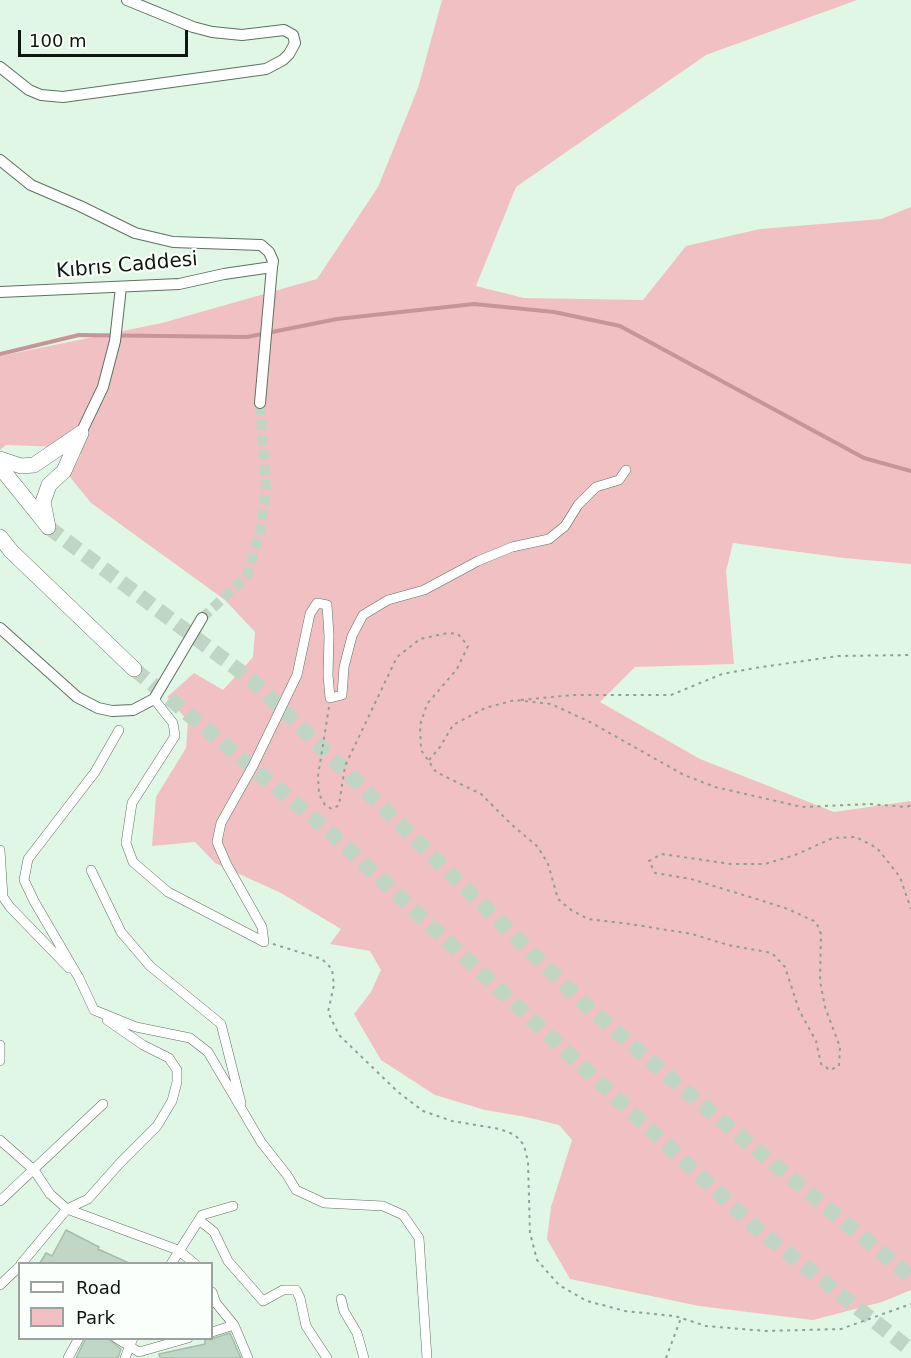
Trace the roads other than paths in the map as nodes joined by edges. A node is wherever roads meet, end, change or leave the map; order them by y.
1 (127, 0) edge
2 (0, 67) edge
3 (0, 160) edge
4 (272, 272) junction
5 (121, 287) junction
6 (0, 292) edge
7 (260, 403) tunnel mouth
8 (81, 434) junction
9 (0, 459) edge
10 (0, 467) edge
11 (626, 470) dead end
12 (4, 543) edge
13 (202, 618) tunnel mouth
14 (0, 628) edge
15 (134, 669) tunnel mouth
16 (154, 699) junction
17 (119, 730) dead end
18 (0, 850) edge
19 (91, 870) dead end
20 (79, 978) junction
21 (94, 1011) junction
22 (0, 1045) edge
23 (0, 1060) edge
24 (103, 1104) dead end
25 (243, 1114) junction
26 (0, 1140) edge
27 (33, 1170) junction
28 (0, 1201) edge
29 (233, 1206) dead end
30 (67, 1209) junction
31 (199, 1220) junction
32 (178, 1250) junction
33 (23, 1262) edge
34 (172, 1262) edge
35 (194, 1262) edge
36 (18, 1268) edge
37 (0, 1285) edge
38 (213, 1295) edge
39 (341, 1299) dead end
40 (234, 1325) junction
41 (213, 1332) edge
42 (78, 1340) edge
43 (119, 1340) edge
44 (132, 1340) edge
45 (181, 1340) edge
46 (129, 1348) junction
47 (68, 1358) edge
48 (125, 1358) edge
49 (248, 1358) edge
50 (327, 1358) edge
51 (364, 1358) edge
52 (427, 1358) edge

1 - 2 street
3 - 4 street, Kıbrıs Caddesi
4 - 5 street, Kıbrıs Caddesi
4 - 7 street
5 - 6 street, Kıbrıs Caddesi
5 - 8 street
8 - 9 highway
8 - 10 highway
11 - 16 street
12 - 15 highway
13 - 16 street
14 - 16 street
17 - 20 street
18 - 20 street
19 - 25 street
20 - 21 street
21 - 25 street
21 - 30 street
22 - 23 street
24 - 27 street
25 - 52 street
26 - 27 street
27 - 28 street
27 - 30 street
29 - 31 street
30 - 32 street
30 - 33 street
31 - 32 street
31 - 50 street
32 - 34 street
32 - 35 street
36 - 37 street
38 - 40 street
39 - 51 street
40 - 41 street
40 - 49 street
42 - 47 street
43 - 46 street
44 - 46 street
45 - 46 street
46 - 48 street

